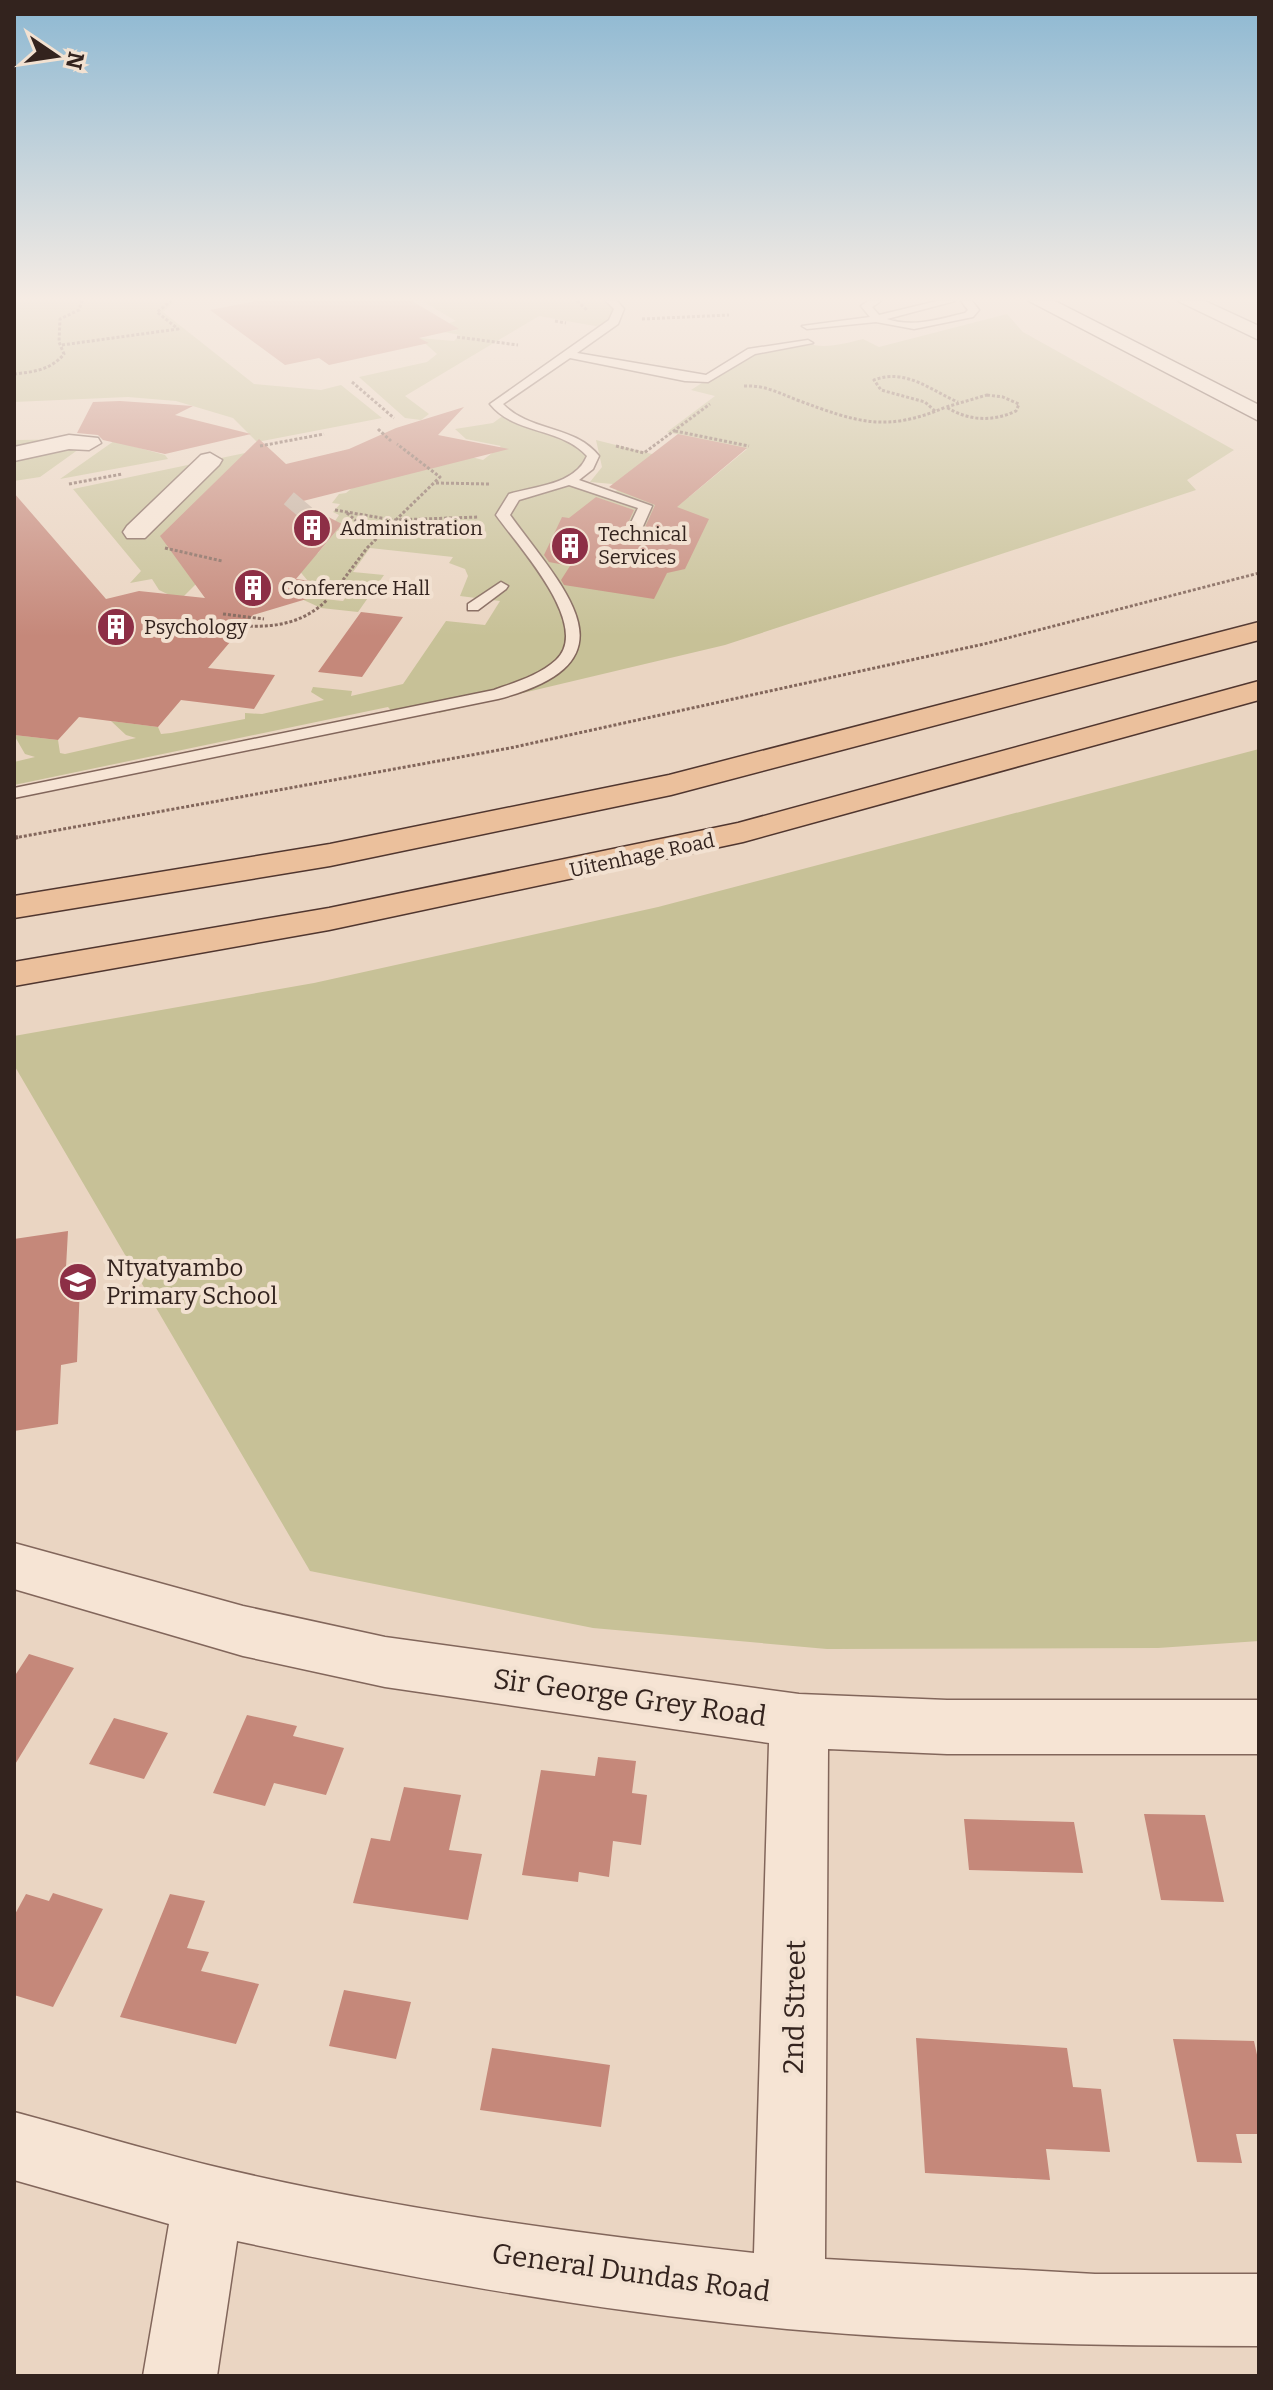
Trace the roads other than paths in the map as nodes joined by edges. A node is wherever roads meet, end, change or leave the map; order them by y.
1 (502, 413) edge
2 (89, 443) dead end
3 (14, 454) edge
4 (211, 468) dead end
5 (569, 481) junction
6 (633, 533) dead end
7 (146, 541) road end
8 (501, 586) dead end
9 (473, 607) dead end
10 (1259, 631) edge
11 (1259, 690) edge
12 (14, 793) edge
13 (14, 907) edge
14 (14, 974) edge
15 (14, 1566) edge
16 (799, 1721) junction
17 (1259, 1727) edge
18 (14, 2146) edge
19 (208, 2200) junction
20 (789, 2293) junction
21 (1259, 2310) edge
22 (180, 2376) edge

1 - 5 lane
2 - 3 street
4 - 7 street
5 - 6 lane
5 - 12 lane
8 - 9 lane
10 - 13 main road
11 - 14 main road, Uitenhage Road
15 - 16 street, Sir George Grey Road
16 - 17 street, Sir George Grey Road
16 - 20 street, 2nd Street
18 - 19 street, General Dundas Road
19 - 20 street, General Dundas Road
19 - 22 street
20 - 21 street, General Dundas Road

